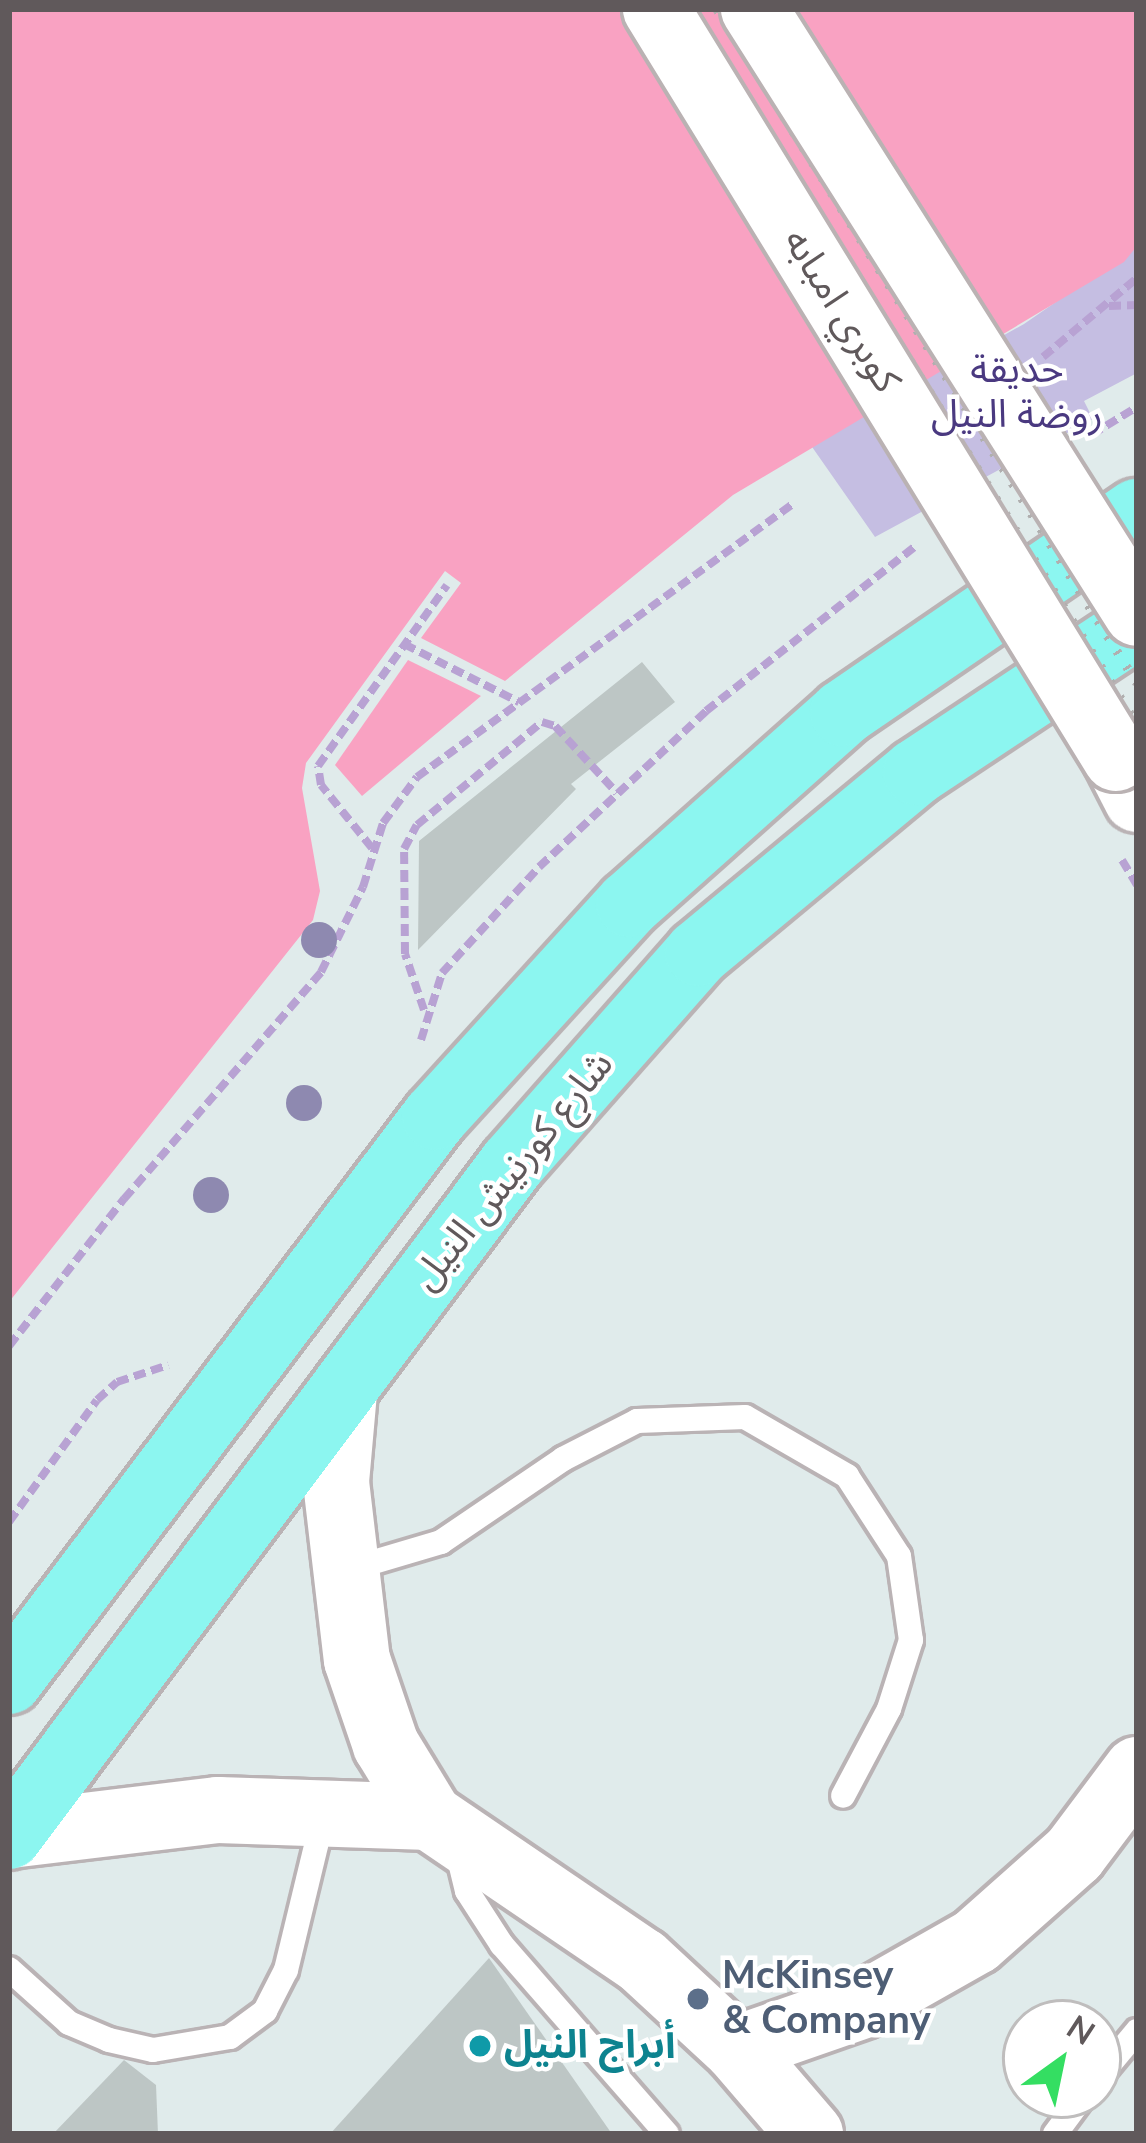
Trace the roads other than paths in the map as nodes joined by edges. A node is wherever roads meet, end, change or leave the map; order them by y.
1 (656, 9) edge
2 (754, 9) edge
3 (1137, 512) edge
4 (1137, 614) edge
5 (1137, 626) edge
6 (1126, 779) edge
7 (344, 1392) junction
8 (341, 1572) junction
9 (9, 1681) edge
10 (1137, 1770) edge
11 (843, 1796) dead end
12 (323, 1813) junction
13 (442, 1823) junction
14 (10, 1836) edge
15 (9, 1969) edge
16 (736, 2049) junction
17 (668, 2134) edge
18 (810, 2134) edge

1 - 6 street, كوبري امبابه, bridge
2 - 4 street, bridge
3 - 9 highway
5 - 7 highway, شارع كورنيش النيل
7 - 8 street
7 - 14 highway, شارع كورنيش النيل
8 - 11 lane
8 - 13 street
10 - 16 street
12 - 13 street
12 - 14 street
12 - 15 lane
13 - 16 street
13 - 17 lane
16 - 18 street

